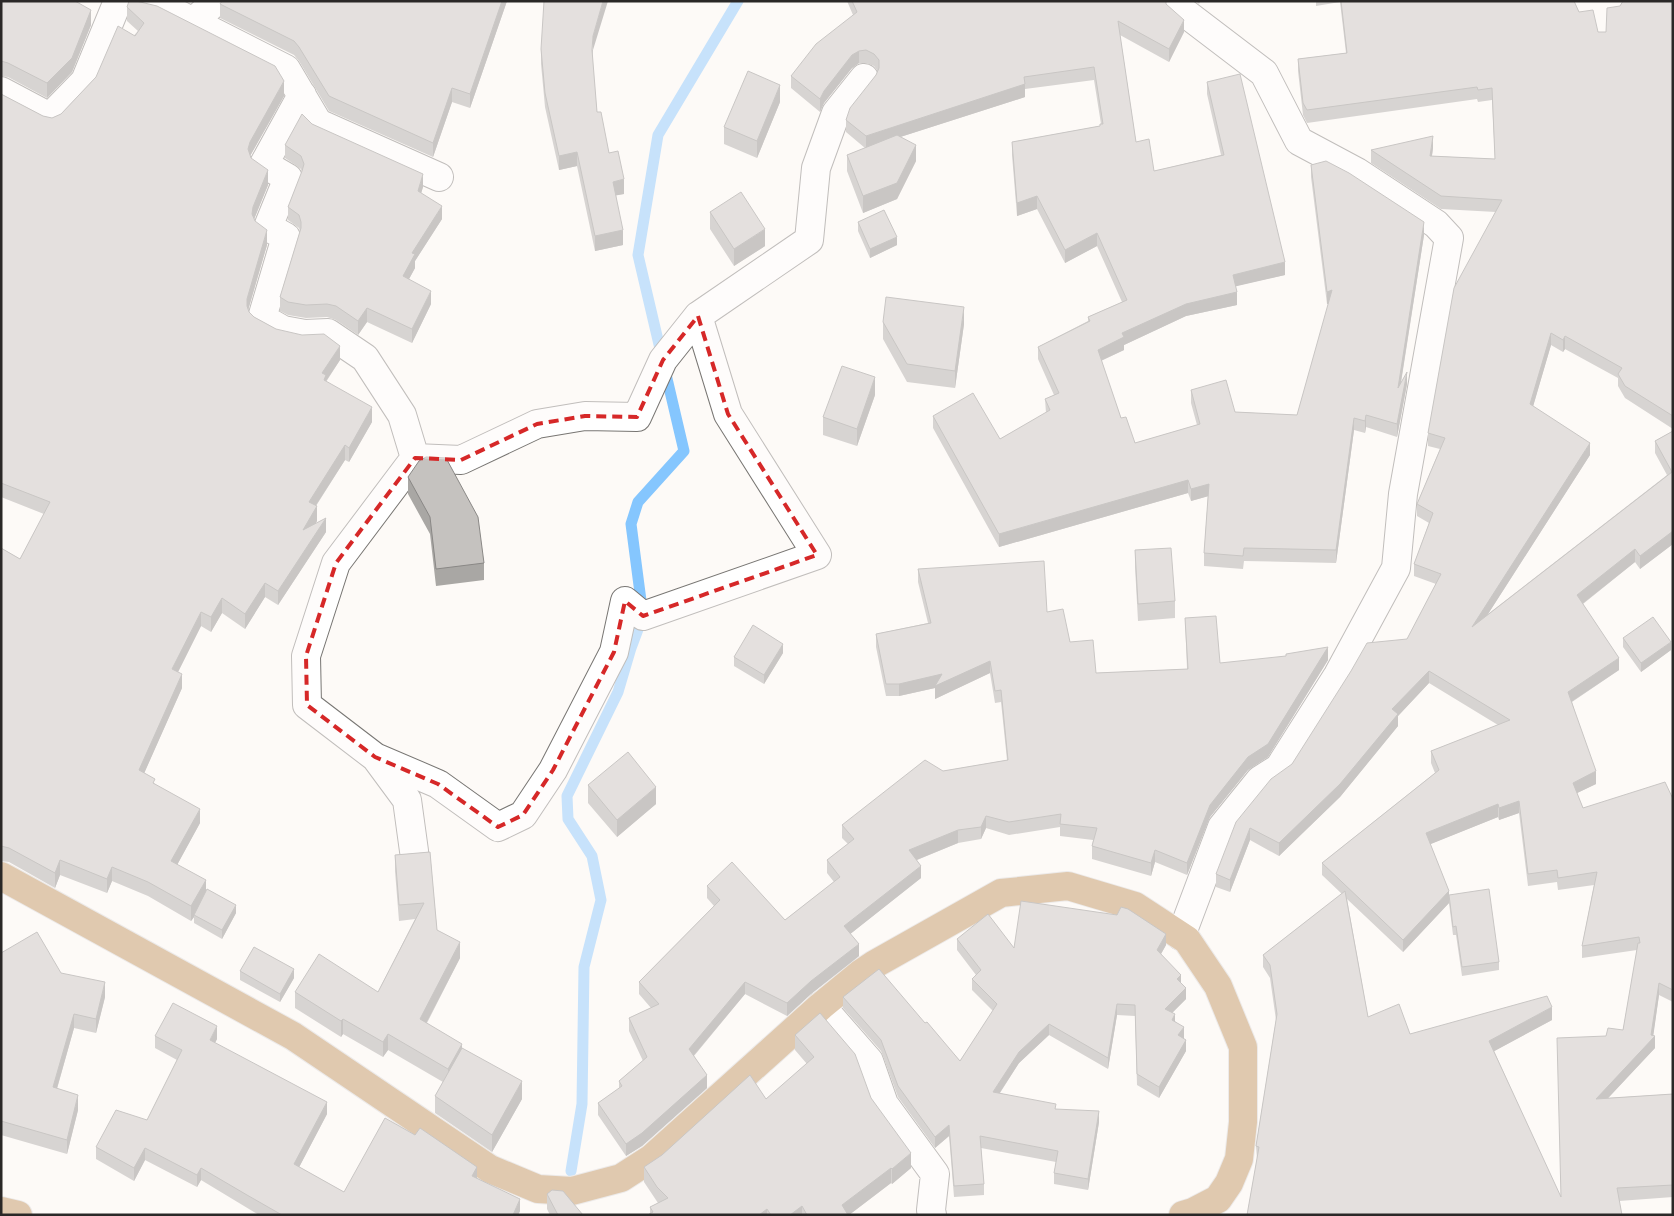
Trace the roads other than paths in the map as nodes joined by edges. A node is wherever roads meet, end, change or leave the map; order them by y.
1 (118, 1) edge
2 (140, 1) edge
3 (216, 1) edge
4 (1180, 1) edge
5 (193, 22) junction
6 (864, 78) dead end
7 (1, 91) edge
8 (302, 96) junction
9 (439, 177) dead end
10 (698, 316) junction
11 (415, 458) junction
12 (375, 757) junction
13 (414, 851) edge
14 (1, 876) edge
15 (1181, 936) junction
16 (821, 1006) junction
17 (1219, 1207) edge
18 (1, 1211) edge
19 (18, 1215) edge
20 (932, 1215) edge
21 (1183, 1215) edge

1 - 7 street
2 - 5 street
3 - 5 street
4 - 15 street
5 - 8 street
6 - 10 street
8 - 9 street
8 - 11 street
10 - 11 street
10 - 12 street
11 - 12 street
12 - 13 street
14 - 16 highway
15 - 16 highway
15 - 17 highway
16 - 20 street
17 - 21 highway
18 - 19 highway

